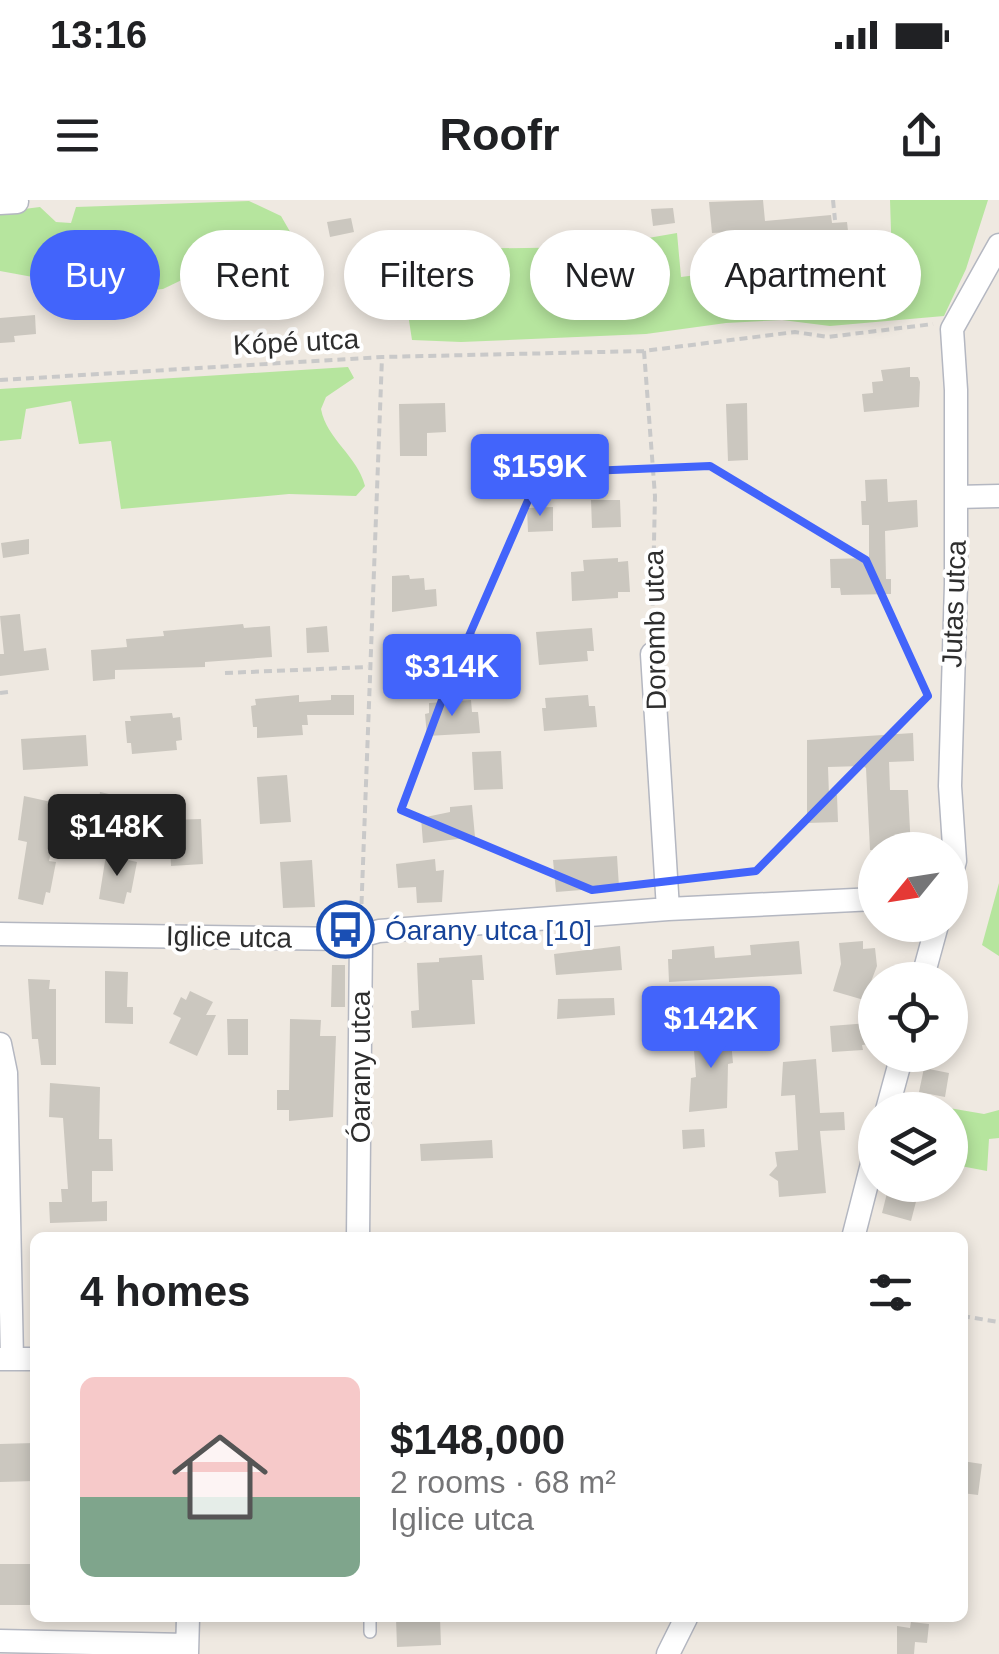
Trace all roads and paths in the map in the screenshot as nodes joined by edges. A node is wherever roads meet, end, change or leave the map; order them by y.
1 (833, 200) edge
2 (835, 220) dead end
3 (999, 246) edge
4 (952, 329) junction
5 (644, 351) junction
6 (382, 357) junction
7 (0, 380) edge
8 (999, 496) edge
9 (956, 497) junction
10 (652, 654) joint
11 (368, 667) junction
12 (225, 673) dead end
13 (8, 692) dead end
14 (0, 693) edge
15 (953, 832) edge
16 (858, 900) edge
17 (668, 909) junction
18 (0, 934) edge
19 (360, 937) junction
20 (0, 1044) edge
21 (3, 1073) edge
22 (863, 1202) edge
23 (358, 1232) edge
24 (855, 1232) edge
25 (968, 1317) edge
26 (999, 1322) edge
27 (16, 1359) edge
28 (188, 1622) edge
29 (370, 1622) edge
30 (684, 1622) edge
31 (370, 1632) dead end
32 (0, 1641) edge
33 (187, 1650) edge
34 (668, 1654) edge

1 - 2 path
3 - 4 street
4 - 5 path, Kópé utca
4 - 9 street, Jutas utca
5 - 6 path, Kópé utca
5 - 10 path, Doromb utca
6 - 7 path, Kópé utca
6 - 11 path
8 - 9 street
9 - 15 street, Jutas utca
10 - 17 street, Doromb utca
11 - 12 path
11 - 19 path
13 - 14 path
16 - 17 street, Iglice utca
17 - 19 street, Iglice utca
18 - 19 street, Iglice utca
19 - 23 street, Óarany utca
20 - 21 street
21 - 27 street
22 - 24 street
25 - 26 path
28 - 33 street
29 - 31 lane
30 - 34 street
32 - 33 street

